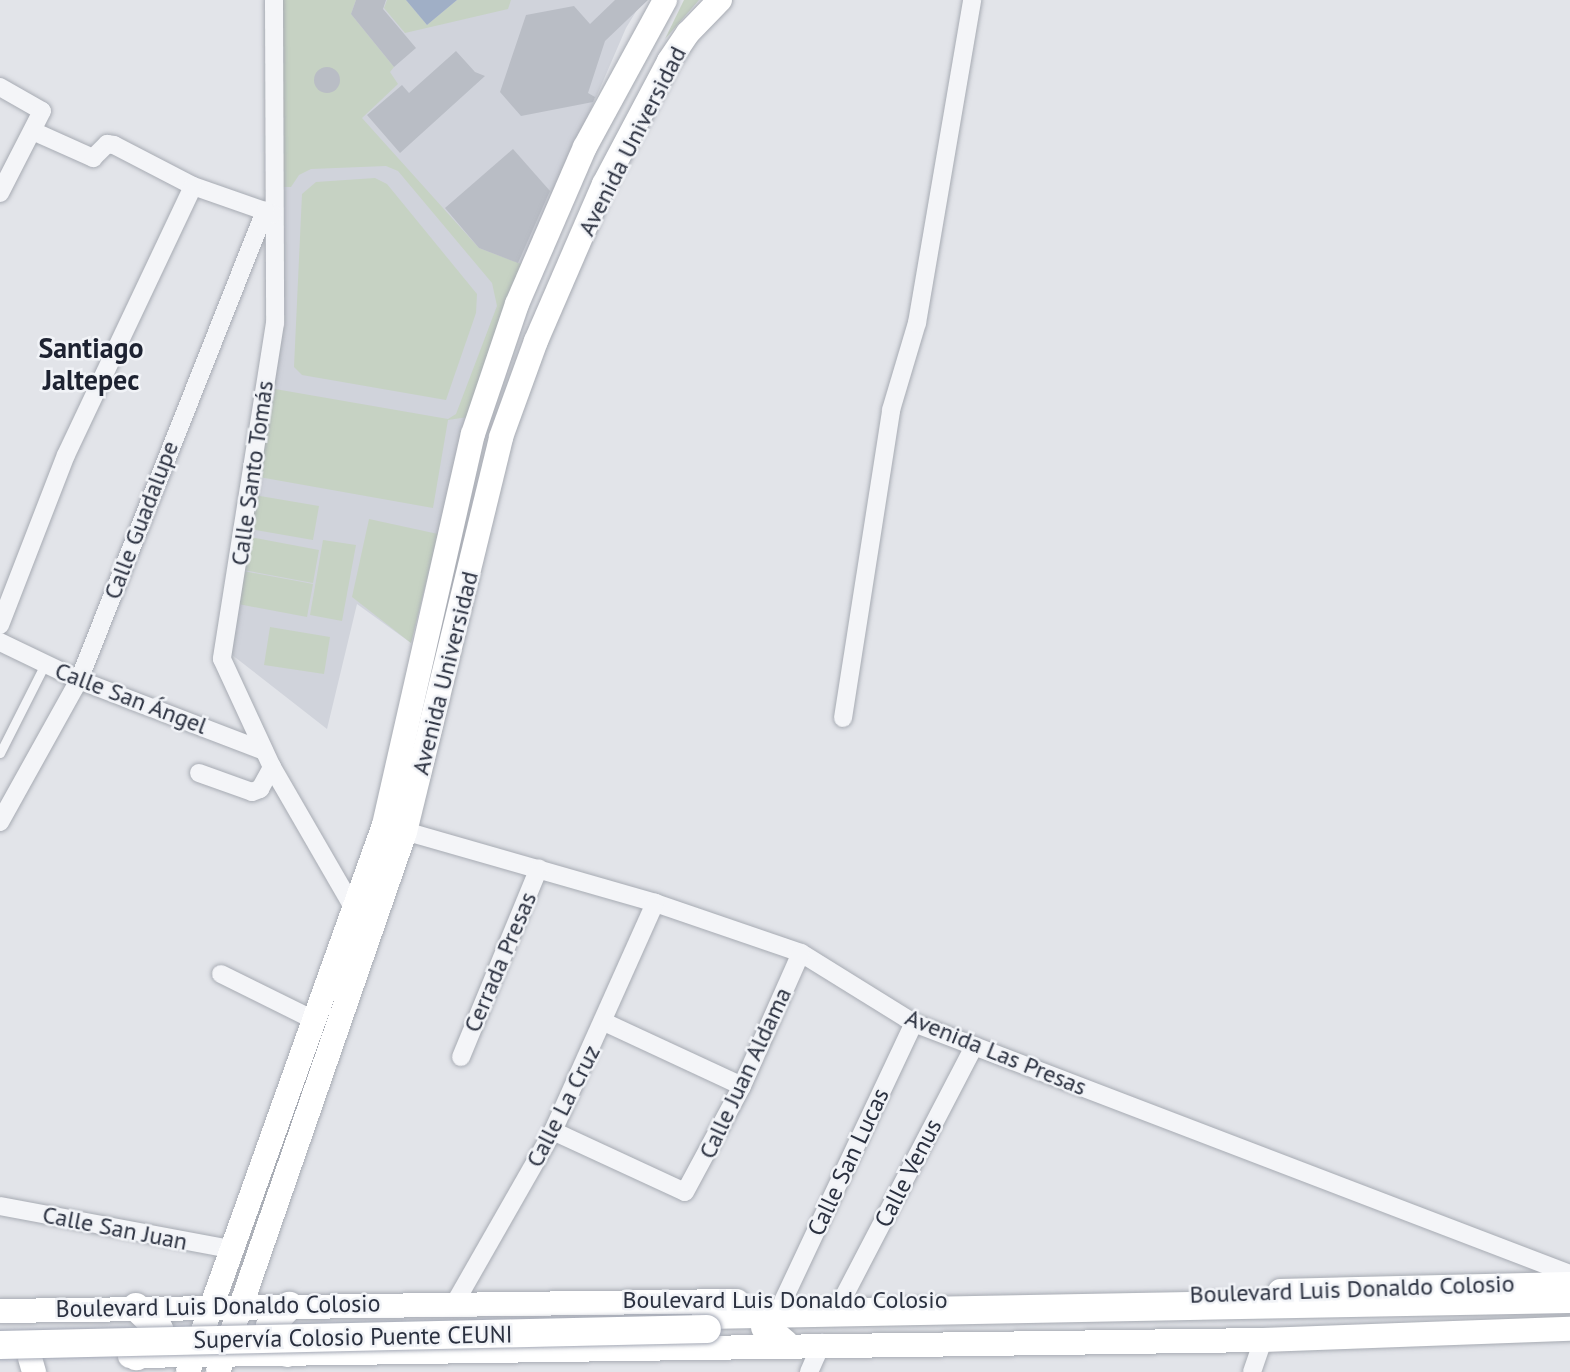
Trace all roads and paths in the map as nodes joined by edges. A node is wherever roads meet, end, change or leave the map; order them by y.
1 (274, 0) edge
2 (720, 0) edge
3 (972, 0) edge
4 (656, 7) edge
5 (0, 87) edge
6 (35, 132) junction
7 (193, 186) junction
8 (0, 193) edge
9 (271, 214) junction
10 (0, 625) edge
11 (0, 642) edge
12 (45, 664) junction
13 (79, 680) junction
14 (843, 718) dead end
15 (0, 753) edge
16 (268, 759) junction
17 (199, 773) dead end
18 (0, 822) edge
19 (394, 828) junction
20 (539, 868) junction
21 (655, 903) junction
22 (355, 911) junction
23 (801, 953) junction
24 (221, 974) dead end
25 (314, 1020) junction
26 (604, 1022) junction
27 (914, 1023) junction
28 (974, 1046) junction
29 (461, 1057) dead end
30 (742, 1086) junction
31 (553, 1131) junction
32 (0, 1206) edge
33 (230, 1249) junction
34 (1570, 1274) edge
35 (1570, 1284) edge
36 (1570, 1299) edge
37 (842, 1300) junction
38 (456, 1301) junction
39 (289, 1306) junction
40 (136, 1307) junction
41 (239, 1307) junction
42 (209, 1308) junction
43 (1, 1310) edge
44 (1570, 1312) edge
45 (707, 1322) junction
46 (775, 1322) junction
47 (1570, 1329) edge
48 (1262, 1340) junction
49 (822, 1343) junction
50 (0, 1345) edge
51 (287, 1353) junction
52 (137, 1356) junction
53 (0, 1358) edge
54 (191, 1363) edge
55 (221, 1363) edge
56 (32, 1365) edge
57 (809, 1372) edge
58 (1252, 1372) edge

1 - 9 street, Calle Santo Tomás
2 - 19 street, Avenida Universidad
3 - 14 street
4 - 19 street, Avenida Universidad
5 - 6 street
6 - 7 street
6 - 8 street
7 - 9 street
7 - 10 street
9 - 13 street, Calle Guadalupe
9 - 16 street, Calle Santo Tomás
11 - 12 street, Calle San Ángel
12 - 13 street, Calle San Ángel
12 - 15 lane
13 - 16 street, Calle San Ángel
13 - 18 street, Calle Guadalupe
16 - 17 street
16 - 22 street, Calle Santo Tomás
19 - 20 street, Avenida Las Presas
19 - 22 street, Avenida Universidad
19 - 41 street, Avenida Universidad
20 - 21 street, Avenida Las Presas
20 - 29 street, Cerrada Presas
21 - 23 street, Avenida Las Presas
21 - 26 street, Calle La Cruz
22 - 25 street, Avenida Universidad
23 - 27 street, Avenida Las Presas
23 - 30 street, Calle Juan Aldama
24 - 25 street
25 - 33 street, Avenida Universidad
26 - 30 street
26 - 31 street, Calle La Cruz
27 - 28 street, Avenida Las Presas
27 - 46 street, Calle San Lucas
28 - 34 street, Avenida Las Presas
28 - 37 street, Calle Venus
30 - 31 street, Calle Juan Aldama
31 - 38 street, Calle La Cruz
32 - 33 street, Calle San Juan
33 - 42 street, Avenida Universidad
35 - 37 street, Boulevard Luis Donaldo Colosio
36 - 46 main road
37 - 46 street, Boulevard Luis Donaldo Colosio
38 - 39 street, Boulevard Luis Donaldo Colosio
38 - 46 street, Boulevard Luis Donaldo Colosio
39 - 41 street, Boulevard Luis Donaldo Colosio
39 - 51 main road
40 - 42 street, Boulevard Luis Donaldo Colosio
40 - 43 street, Boulevard Luis Donaldo Colosio
40 - 52 main road
41 - 42 street, Boulevard Luis Donaldo Colosio
41 - 55 street, Avenida Universidad
42 - 54 street, Avenida Universidad
43 - 45 main road, Supervía Colosio Puente CEUNI
44 - 46 main road
45 - 46 main road
45 - 50 main road, Supervía Colosio Puente CEUNI, bridge
46 - 49 street, Boulevard Luis Donaldo Colosio
46 - 51 street, Boulevard Luis Donaldo Colosio
47 - 48 street, Boulevard Luis Donaldo Colosio
48 - 49 street, Boulevard Luis Donaldo Colosio
48 - 58 street
49 - 57 street
51 - 55 street, Boulevard Luis Donaldo Colosio
52 - 54 street, Boulevard Luis Donaldo Colosio
52 - 56 street, Boulevard Luis Donaldo Colosio
53 - 56 street, Boulevard Luis Donaldo Colosio
54 - 55 street, Boulevard Luis Donaldo Colosio

